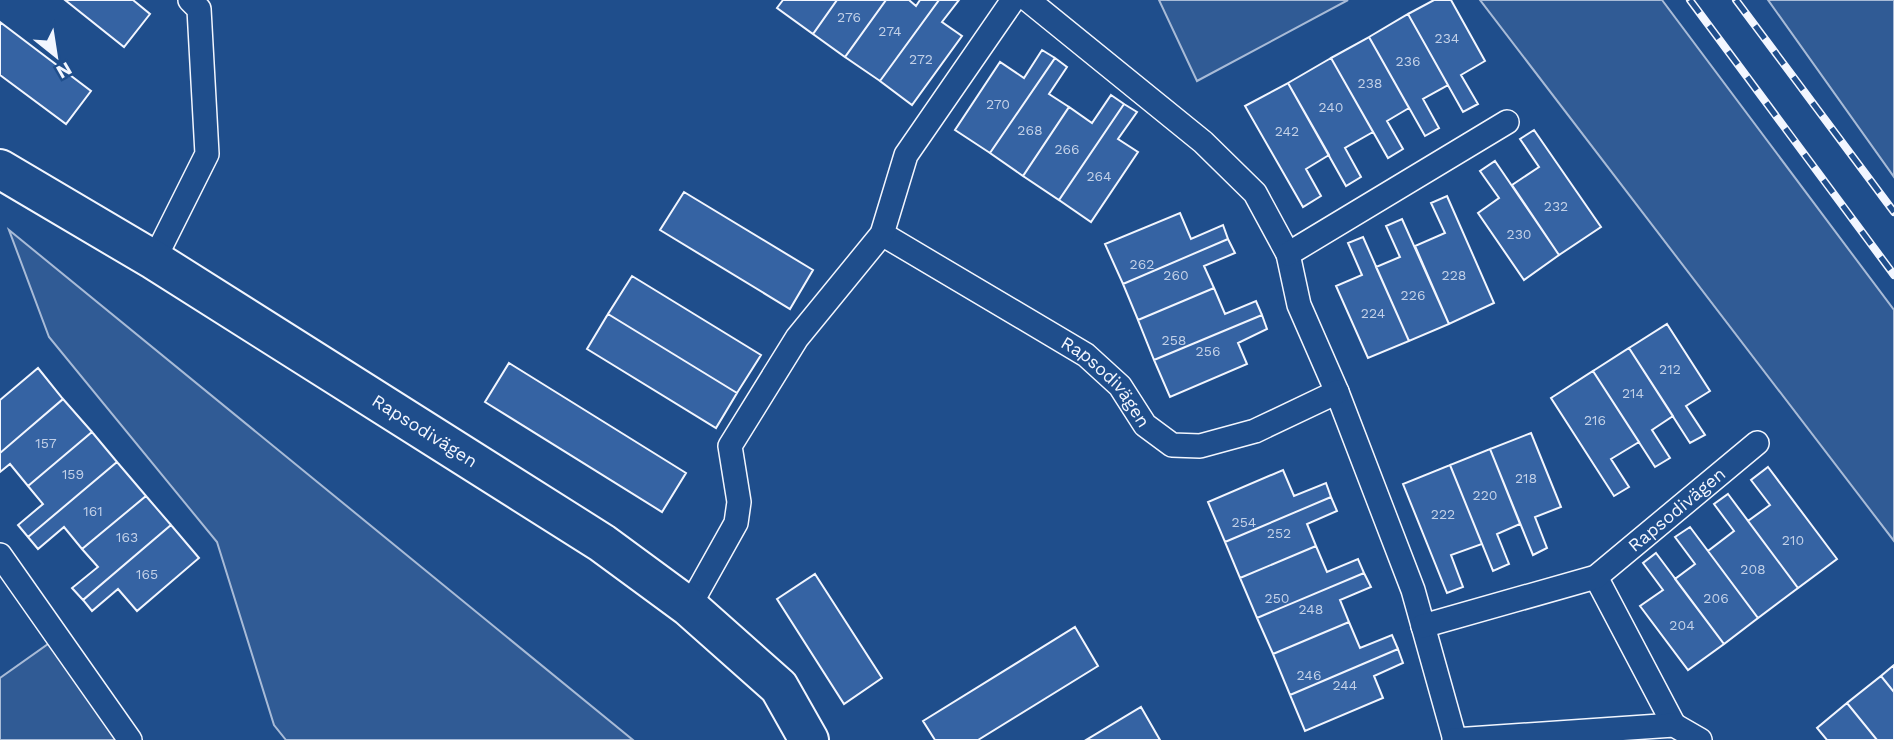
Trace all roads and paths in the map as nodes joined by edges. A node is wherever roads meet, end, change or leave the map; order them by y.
1 (190, 0) edge
2 (1013, 0) edge
3 (1028, 0) edge
4 (1507, 122) dead end
5 (0, 169) edge
6 (882, 234) junction
7 (1288, 254) junction
8 (154, 260) junction
9 (1338, 392) junction
10 (1757, 443) dead end
11 (0, 555) edge
12 (1596, 577) junction
13 (689, 607) junction
14 (1423, 626) junction
15 (1674, 725) junction
16 (1635, 734) edge
17 (130, 740) edge
18 (809, 740) edge
19 (1455, 740) edge
20 (1700, 740) edge

1 - 8 lane
2 - 6 lane
3 - 7 lane
4 - 7 lane
5 - 8 street, Rapsodivägen
6 - 9 lane, Rapsodivägen
6 - 13 lane
7 - 9 lane
8 - 13 street, Rapsodivägen
9 - 14 lane
10 - 12 lane, Rapsodivägen
11 - 17 lane
12 - 14 lane, Rapsodivägen
12 - 15 lane
13 - 18 street, Rapsodivägen
14 - 19 lane
15 - 16 lane
15 - 20 lane
16 - 19 lane

